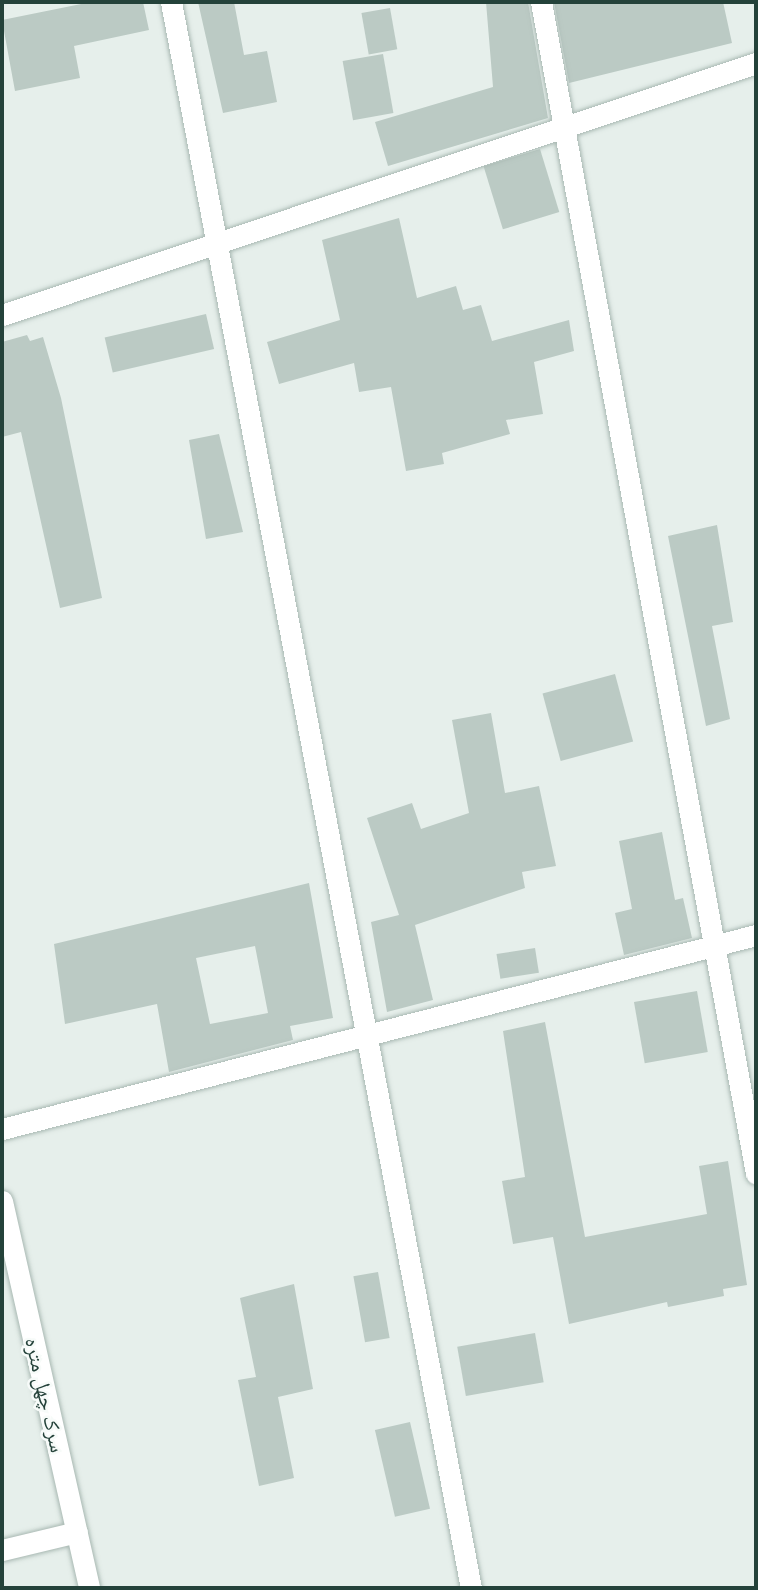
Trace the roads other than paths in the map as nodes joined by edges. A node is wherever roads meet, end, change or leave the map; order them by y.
1 (171, 2) edge
2 (541, 2) edge
3 (756, 63) edge
4 (563, 132) junction
5 (222, 243) junction
6 (2, 315) edge
7 (756, 935) edge
8 (714, 946) junction
9 (368, 1036) junction
10 (2, 1129) edge
11 (756, 1173) edge
12 (2, 1201) edge
13 (77, 1532) junction
14 (2, 1550) edge
15 (89, 1588) edge
16 (471, 1588) edge

1 - 5 street
2 - 4 street
3 - 4 street
4 - 5 street
4 - 8 street
5 - 6 street
5 - 9 street
7 - 8 street
8 - 9 street
8 - 11 street
9 - 10 street
9 - 16 street
12 - 13 street, سرک چهل متره
13 - 14 street
13 - 15 street, سرک چهل متره

